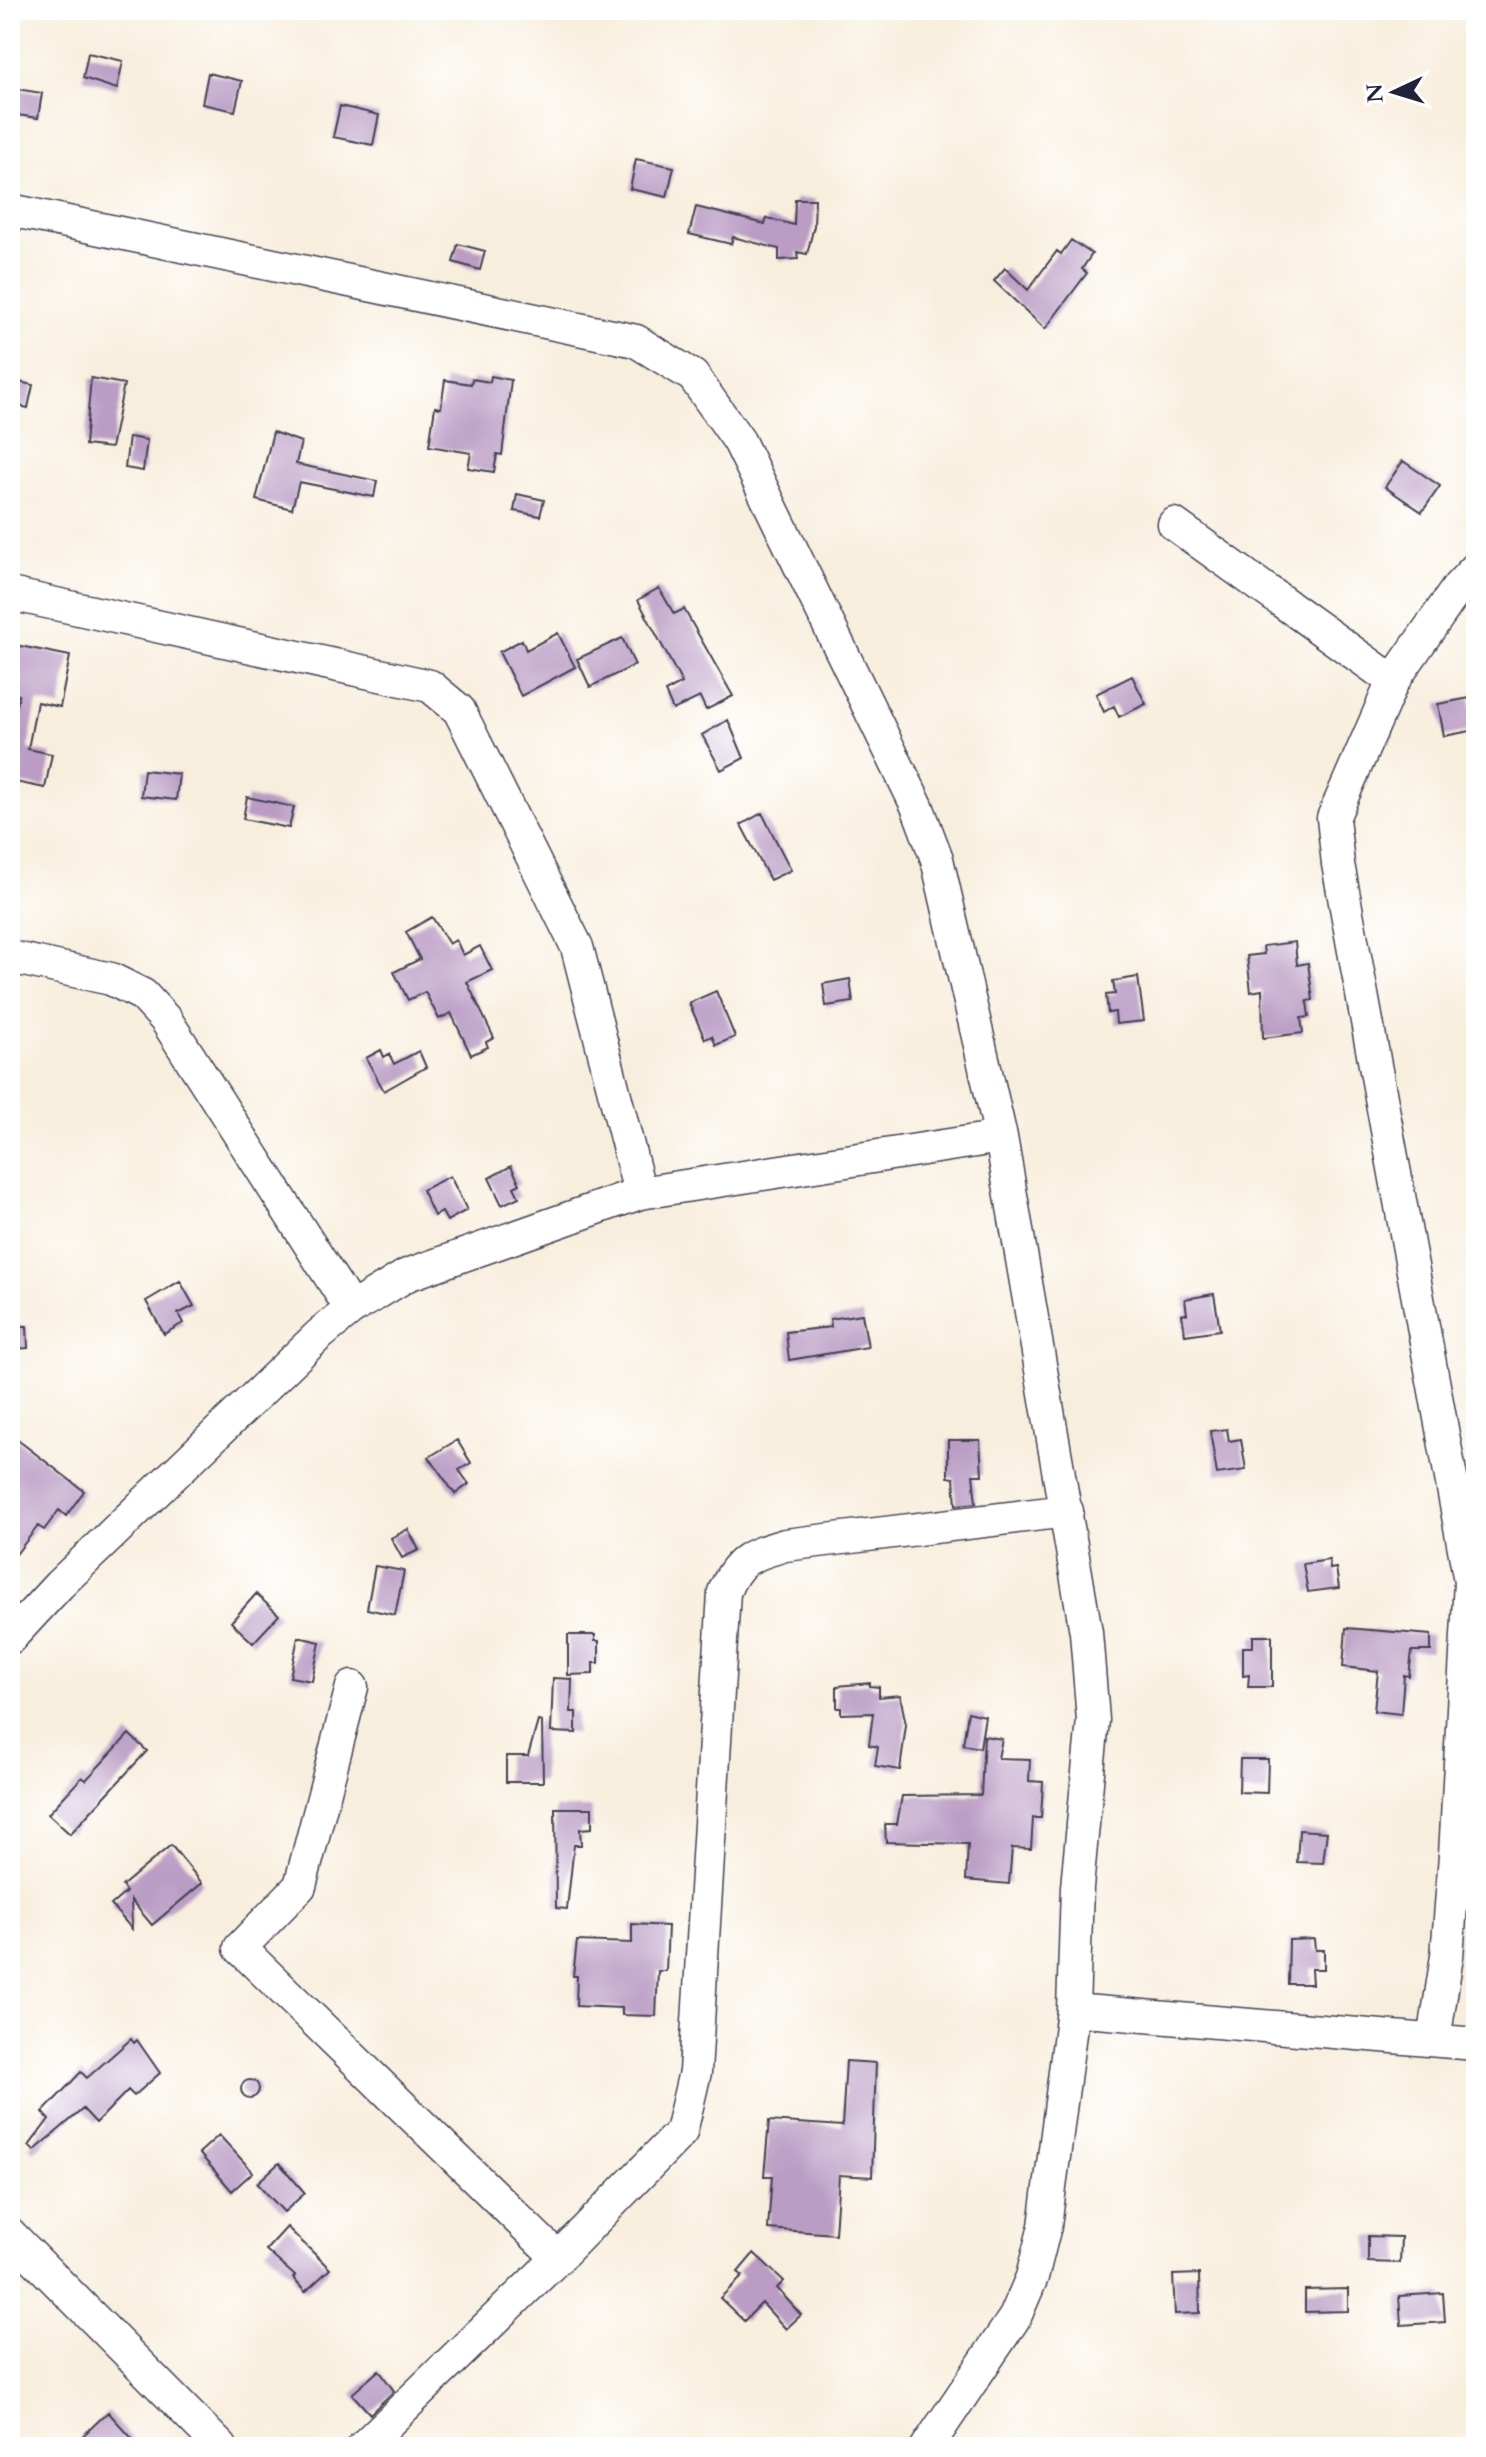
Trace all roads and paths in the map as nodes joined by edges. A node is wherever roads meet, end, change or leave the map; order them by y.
1 (10, 210) edge
2 (1174, 524) dead end
3 (1476, 568) edge
4 (10, 594) edge
5 (1393, 681) junction
6 (10, 957) edge
7 (1001, 1137) junction
8 (640, 1193) junction
9 (351, 1309) junction
10 (1067, 1511) junction
11 (10, 1638) edge
12 (352, 1687) dead end
13 (1073, 2010) junction
14 (1434, 2040) junction
15 (1476, 2044) edge
16 (10, 2234) edge
17 (558, 2258) junction
18 (221, 2447) edge
19 (363, 2447) edge
20 (927, 2447) edge

1 - 7 street
2 - 5 street
3 - 5 street
4 - 8 street
5 - 14 street
6 - 9 street
7 - 8 street
7 - 10 street
8 - 9 street
9 - 11 street
10 - 13 street
10 - 17 street
12 - 17 street
13 - 14 street
13 - 20 street
14 - 15 street
16 - 18 street
17 - 19 street

